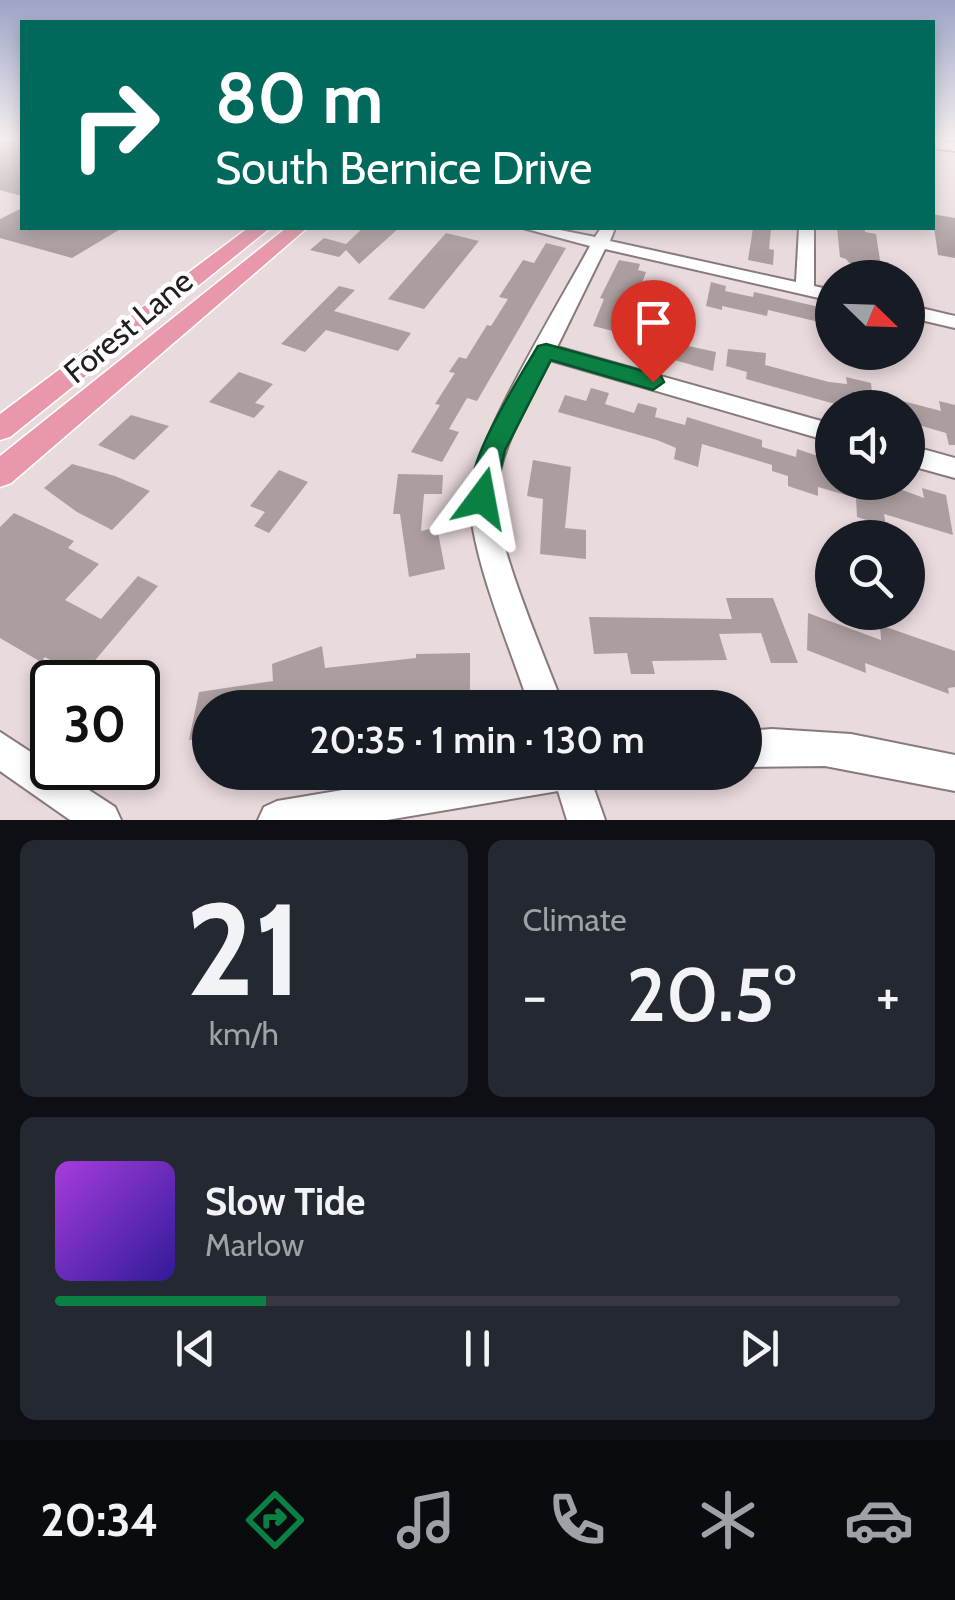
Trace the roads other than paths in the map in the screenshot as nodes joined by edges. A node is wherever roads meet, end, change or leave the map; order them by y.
1 (257, 230) edge
2 (296, 230) edge
3 (552, 230) edge
4 (808, 230) edge
5 (604, 235) edge
6 (805, 289) junction
7 (815, 291) edge
8 (925, 316) edge
9 (955, 322) edge
10 (132, 326) junction
11 (166, 337) junction
12 (546, 351) junction
13 (815, 428) edge
14 (0, 429) edge
15 (925, 460) edge
16 (955, 468) edge
17 (0, 474) edge
18 (541, 690) edge
19 (762, 747) edge
20 (0, 750) edge
21 (955, 773) edge
22 (457, 790) edge
23 (574, 790) edge
24 (102, 820) edge
25 (276, 820) edge
26 (586, 820) edge

1 - 10 main road, Forest Lane
2 - 11 main road, Forest Lane
3 - 5 street
4 - 6 street
5 - 6 street
5 - 12 street
6 - 7 street
8 - 9 street
10 - 11 main road
10 - 14 main road, Forest Lane
11 - 17 main road, Forest Lane
12 - 13 street
12 - 18 street
15 - 16 street
19 - 21 street
20 - 24 street
22 - 25 street
23 - 26 street

